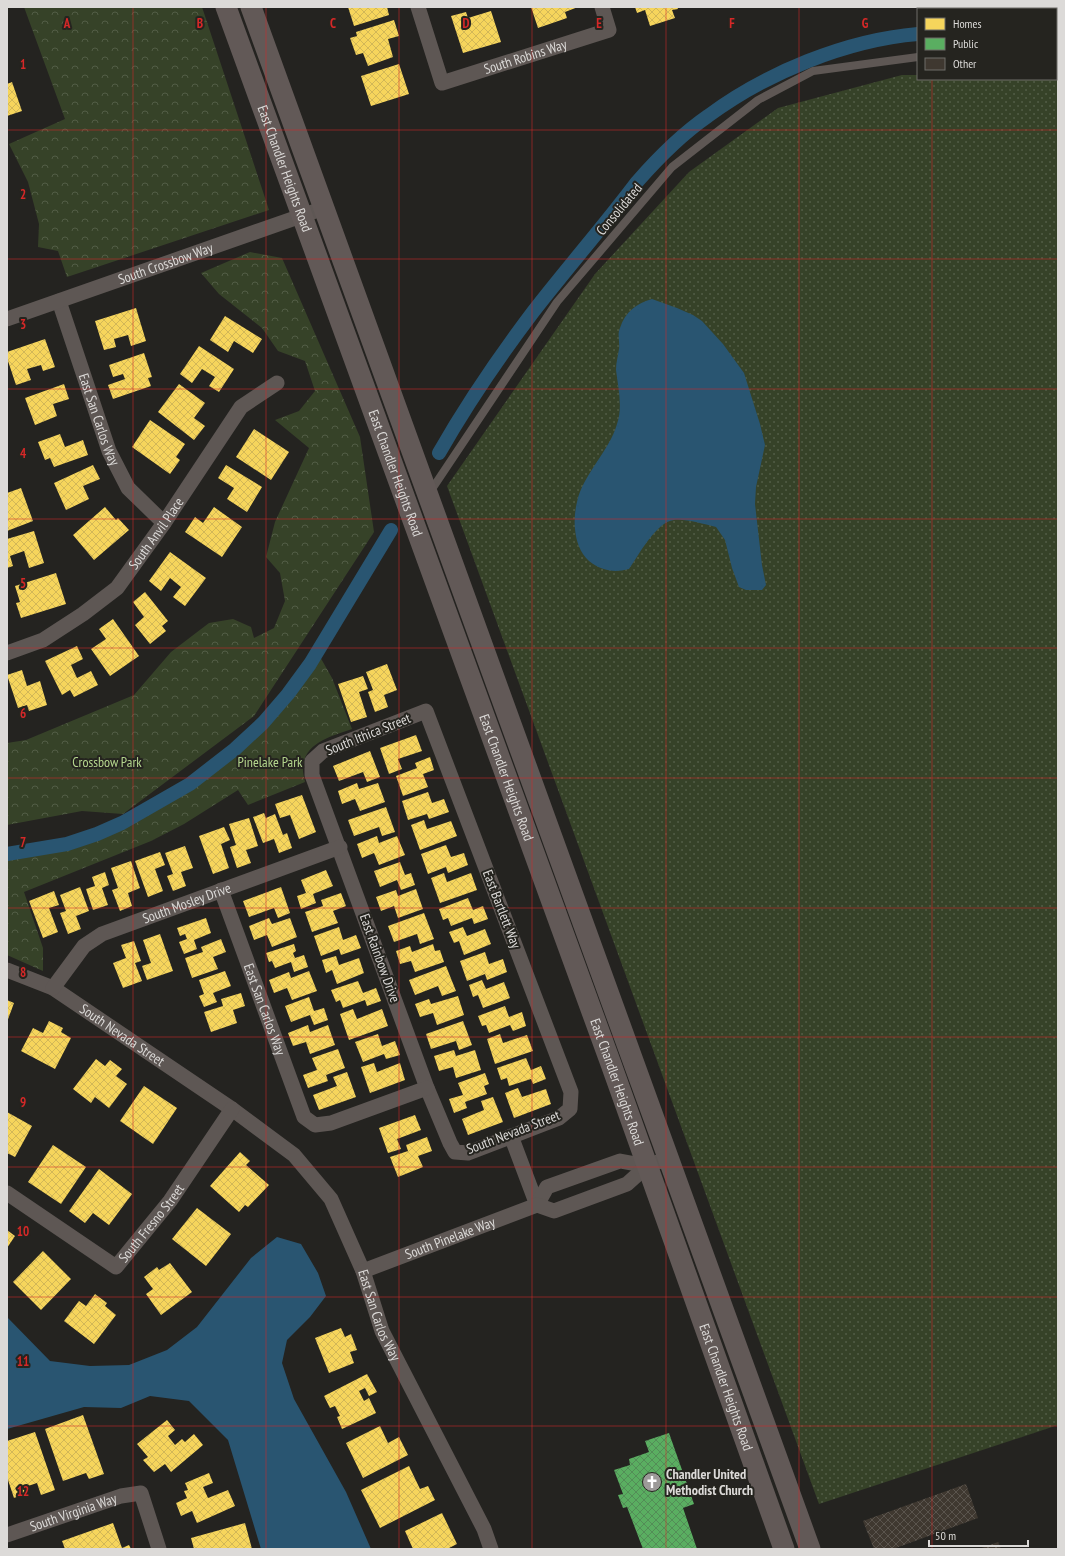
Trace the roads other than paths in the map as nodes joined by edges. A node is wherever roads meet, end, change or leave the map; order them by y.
1 (226, 7) edge
2 (251, 7) edge
3 (418, 7) edge
4 (602, 7) edge
5 (917, 57) edge
6 (324, 208) junction
7 (301, 216) junction
8 (59, 300) junction
9 (7, 319) edge
10 (277, 383) dead end
11 (398, 414) junction
12 (376, 423) junction
13 (415, 460) junction
14 (398, 482) junction
15 (428, 495) junction
16 (412, 521) junction
17 (164, 523) junction
18 (7, 653) edge
19 (426, 711) joint
20 (312, 761) joint
21 (340, 847) junction
22 (221, 890) junction
23 (7, 970) edge
24 (53, 988) junction
25 (427, 1088) junction
26 (232, 1109) junction
27 (570, 1109) joint
28 (511, 1136) junction
29 (455, 1152) joint
30 (669, 1158) junction
31 (647, 1166) junction
32 (7, 1193) edge
33 (537, 1205) junction
34 (363, 1270) junction
35 (7, 1534) edge
36 (158, 1549) edge
37 (491, 1549) edge
38 (784, 1549) edge
39 (810, 1549) edge

1 - 7 main road, East Chandler Heights Road
2 - 6 main road, East Chandler Heights Road
3 - 4 street, South Robins Way
5 - 15 lane, Consolidated
6 - 7 street, South Crossbow Way
6 - 11 main road, East Chandler Heights Road
7 - 8 street, South Crossbow Way
7 - 12 main road, East Chandler Heights Road
8 - 9 street, South Crossbow Way
8 - 17 street, East San Carlos Way
10 - 17 street, South Anvil Place
11 - 12 main road
11 - 13 main road, East Chandler Heights Road
12 - 14 main road, East Chandler Heights Road
13 - 14 main road
13 - 15 main road, East Chandler Heights Road
14 - 16 main road, East Chandler Heights Road
15 - 16 main road
15 - 30 main road, East Chandler Heights Road
16 - 31 main road, East Chandler Heights Road
17 - 18 street, South Anvil Place
19 - 20 street, South Ithica Street
19 - 27 street, East Bartlett Way
20 - 21 street, East Rainbow Drive
21 - 22 street, South Mosley Drive
21 - 25 street, East Rainbow Drive
22 - 24 street, South Mosley Drive
22 - 25 street, East San Carlos Way
23 - 24 street, South Nevada Street
24 - 26 street, South Nevada Street
25 - 29 street, East Rainbow Drive
26 - 32 street, South Fresno Street
26 - 34 street, East San Carlos Way
27 - 28 street, South Nevada Street
28 - 29 street, South Nevada Street
28 - 33 street
30 - 31 street
30 - 39 main road, East Chandler Heights Road
31 - 33 street
31 - 33 street
31 - 38 main road, East Chandler Heights Road
33 - 34 street, South Pinelake Way
34 - 37 street, East San Carlos Way
35 - 36 street, South Virginia Way

